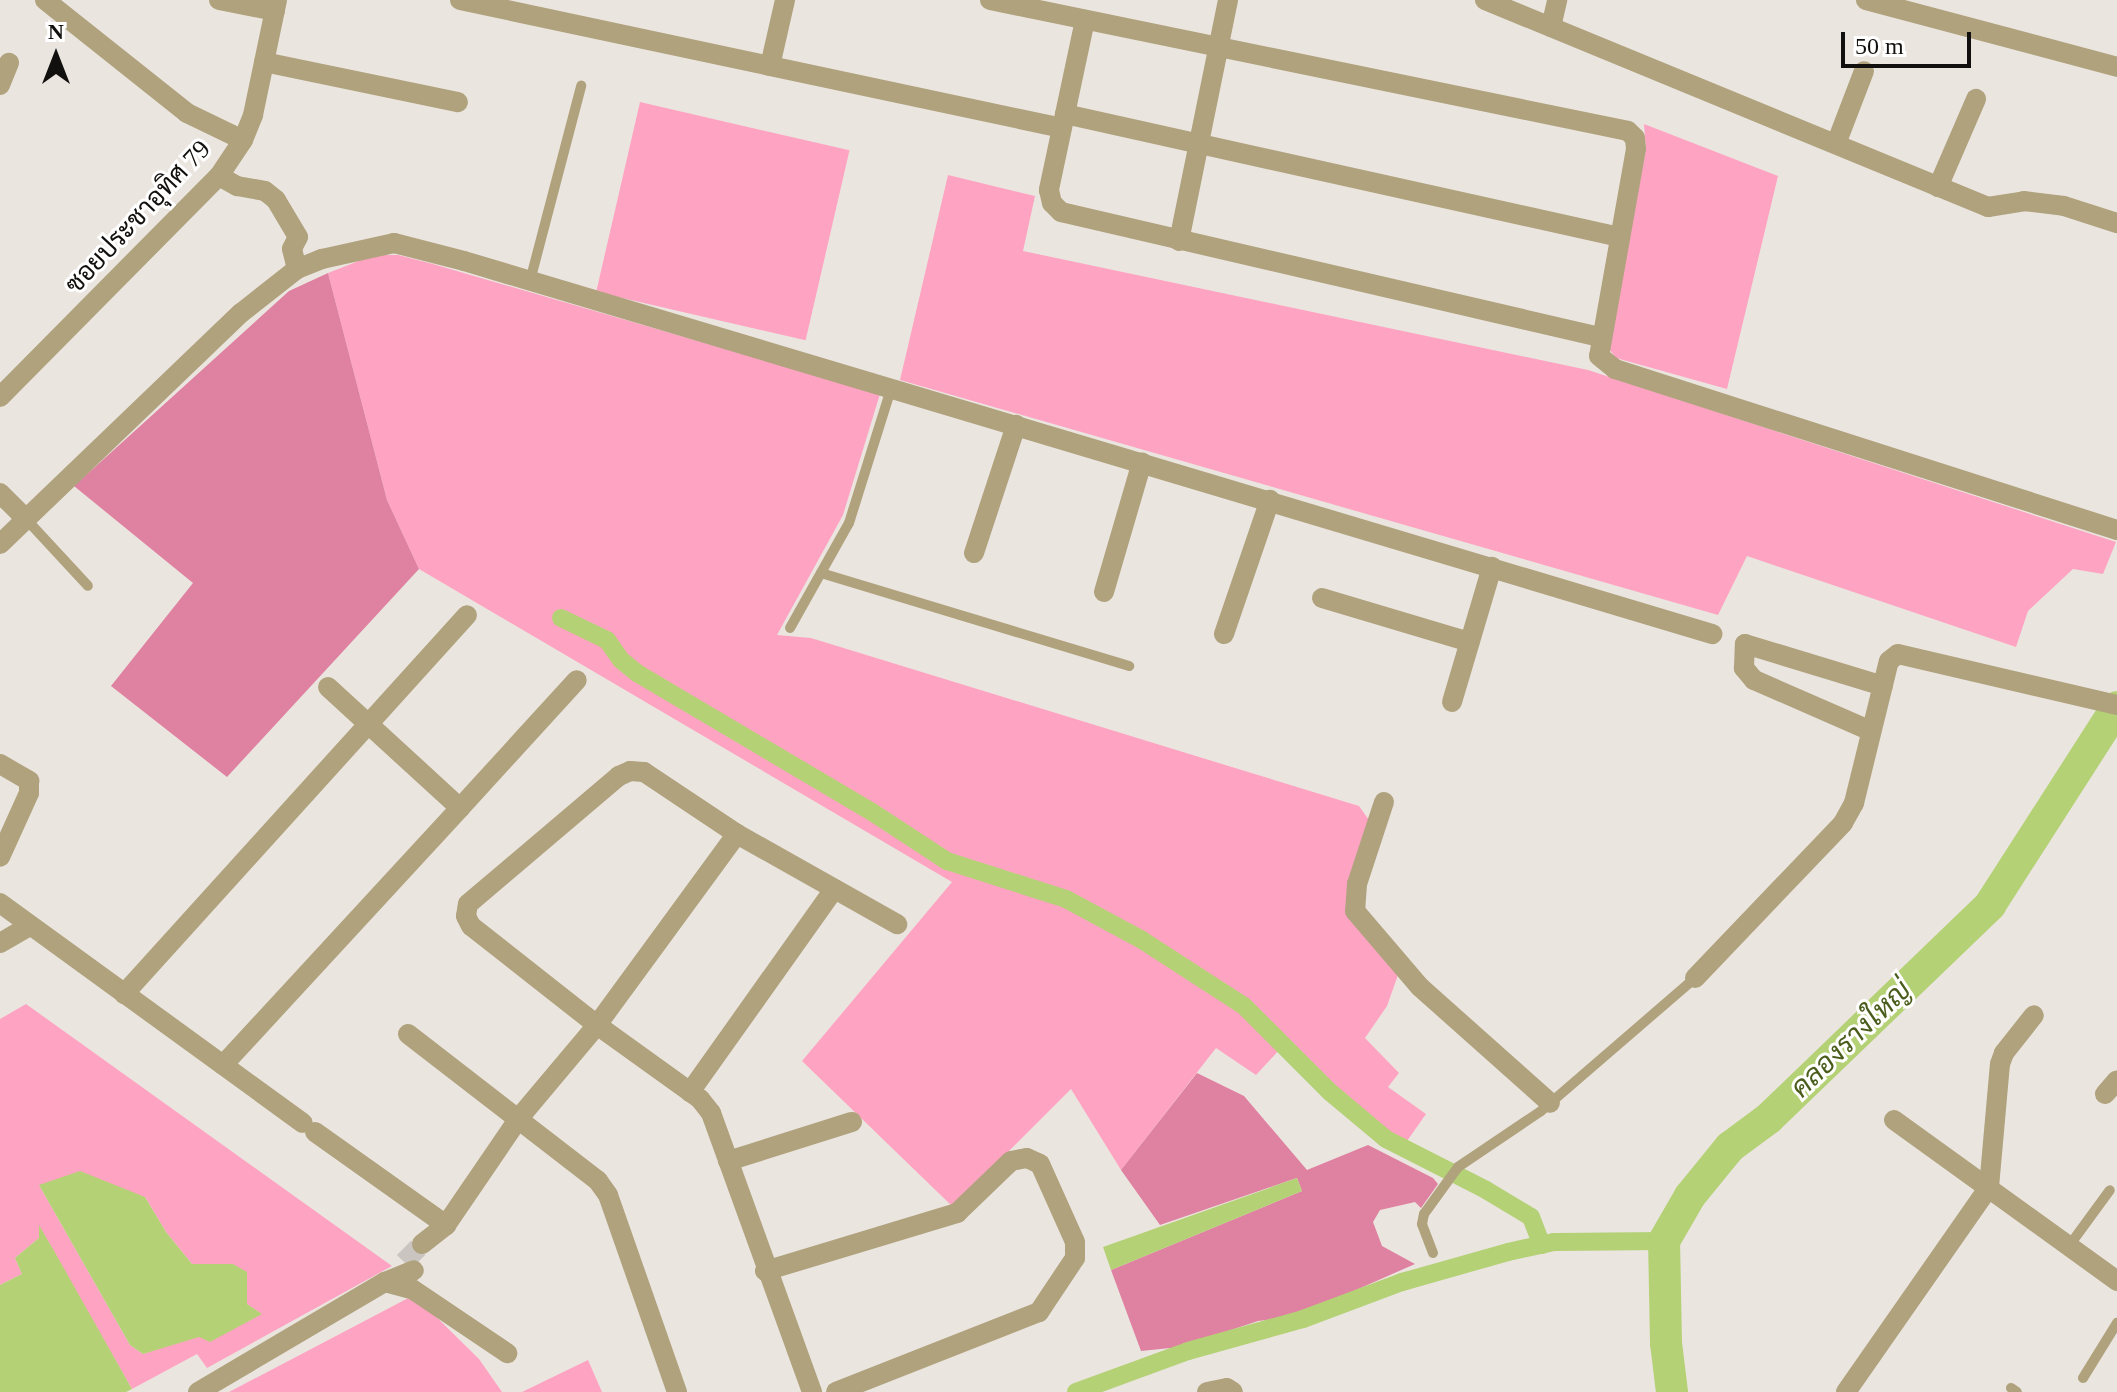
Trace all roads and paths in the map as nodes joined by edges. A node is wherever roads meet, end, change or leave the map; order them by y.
1 (45, 0) edge
2 (219, 0) edge
3 (460, 0) edge
4 (785, 0) edge
5 (990, 0) edge
6 (1228, 0) edge
7 (1485, 0) edge
8 (1557, 0) edge
9 (1866, 0) edge
10 (276, 6) edge
11 (1085, 20) junction
12 (1551, 27) junction
13 (1219, 47) junction
14 (264, 62) junction
15 (9, 63) dead end
16 (770, 66) junction
17 (2117, 67) edge
18 (1864, 71) dead end
19 (0, 85) edge
20 (581, 86) dead end
21 (1976, 99) dead end
22 (458, 102) dead end
23 (1064, 121) junction
24 (243, 140) junction
25 (1199, 143) junction
26 (1836, 144) junction
27 (219, 176) junction
28 (1938, 187) junction
29 (2117, 223) edge
30 (1620, 237) junction
31 (1179, 241) junction
32 (300, 268) junction
33 (530, 281) junction
34 (1600, 337) junction
35 (891, 389) junction
36 (0, 397) edge
37 (1016, 425) junction
38 (1142, 462) junction
39 (0, 493) edge
40 (1270, 500) junction
41 (26, 519) junction
42 (2117, 530) edge
43 (0, 544) edge
44 (974, 553) dead end
45 (1492, 567) junction
46 (821, 573) junction
47 (88, 586) dead end
48 (1104, 592) dead end
49 (1322, 598) dead end
50 (467, 615) dead end
51 (790, 628) dead end
52 (1224, 634) dead end
53 (1712, 634) dead end
54 (1470, 642) junction
55 (1129, 666) dead end
56 (577, 680) dead end
57 (1883, 686) junction
58 (328, 687) dead end
59 (1452, 702) dead end
60 (2112, 704) edge
61 (370, 725) junction
62 (1871, 731) junction
63 (0, 764) edge
64 (1384, 802) dead end
65 (460, 808) junction
66 (737, 834) junction
67 (0, 857) edge
68 (834, 889) junction
69 (0, 903) edge
70 (897, 924) dead end
71 (29, 926) junction
72 (0, 943) edge
73 (1695, 978) joint
74 (124, 994) junction
75 (2034, 1015) dead end
76 (597, 1025) junction
77 (408, 1034) dead end
78 (223, 1065) junction
79 (690, 1092) junction
80 (1550, 1103) junction
81 (519, 1118) junction
82 (1894, 1120) dead end
83 (852, 1122) dead end
84 (728, 1161) junction
85 (1989, 1187) junction
86 (2110, 1190) dead end
87 (2069, 1246) junction
88 (1433, 1253) dead end
89 (409, 1266) tunnel mouth
90 (765, 1271) junction
91 (2117, 1281) edge
92 (385, 1282) junction
93 (2117, 1323) edge
94 (507, 1353) dead end
95 (2083, 1378) dead end
96 (198, 1392) edge
97 (677, 1392) edge
98 (812, 1392) edge
99 (836, 1392) edge
100 (1207, 1392) edge
101 (1233, 1392) edge
102 (1846, 1392) edge

1 - 24 street
2 - 10 street
3 - 16 street
4 - 16 street
5 - 11 street
6 - 13 street
7 - 12 street
8 - 12 street
9 - 17 street
10 - 14 street, ซอยประชาอุทิศ 79
11 - 13 street
11 - 23 street
12 - 26 street
13 - 25 street
13 - 30 street
14 - 22 street
14 - 24 street, ซอยประชาอุทิศ 79
15 - 19 street
16 - 23 street
18 - 26 street
20 - 33 lane
21 - 28 street
23 - 25 street
23 - 31 street
24 - 27 street, ซอยประชาอุทิศ 79
25 - 30 street
25 - 31 street
26 - 28 street
27 - 32 street
27 - 36 street, ซอยประชาอุทิศ 79
28 - 29 street
30 - 34 street
31 - 34 street
32 - 33 street
32 - 41 street
33 - 35 street
34 - 42 street
35 - 37 street
35 - 46 lane
37 - 38 street
37 - 44 street
38 - 40 street
38 - 48 street
39 - 41 street
40 - 45 street
40 - 52 street
41 - 43 street
41 - 47 lane
45 - 53 street
45 - 54 street
46 - 51 lane
46 - 55 lane
49 - 54 street
50 - 61 street
54 - 59 street
56 - 65 street
57 - 60 street
57 - 62 street
57 - 62 street
58 - 61 street
61 - 65 street
61 - 74 street
62 - 73 street
63 - 67 street
64 - 80 street
65 - 78 street
66 - 68 street
66 - 76 street
66 - 76 street
68 - 70 street
68 - 79 street
69 - 71 street
71 - 72 street
71 - 74 street
73 - 80 lane
74 - 78 street
75 - 85 street
76 - 79 street
76 - 81 street
77 - 81 street
78 - 81 street
79 - 84 street
80 - 88 lane
81 - 97 street
82 - 85 street
83 - 84 street
84 - 90 street
85 - 87 street
85 - 102 street
86 - 87 lane
87 - 91 street
89 - 92 street
90 - 98 street
90 - 99 street
92 - 94 street
92 - 96 street
93 - 95 lane
100 - 101 street

